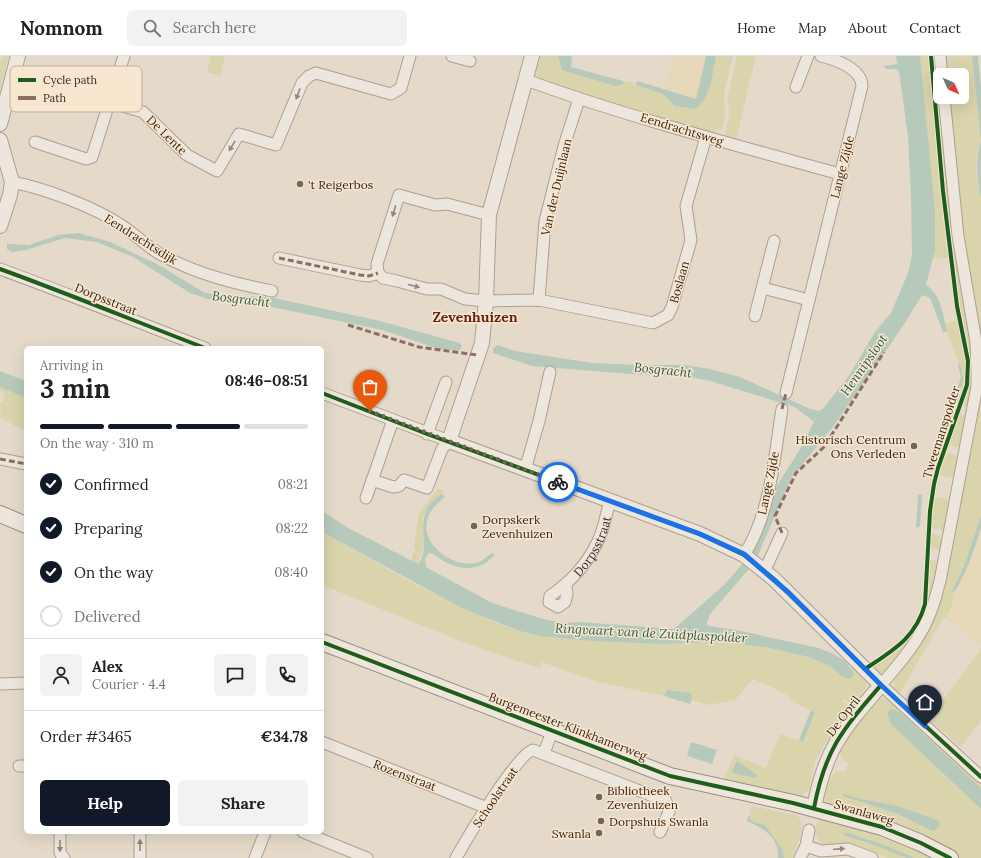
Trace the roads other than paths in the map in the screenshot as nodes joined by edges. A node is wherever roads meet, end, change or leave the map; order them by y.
1 (18, 56) edge
2 (124, 56) edge
3 (410, 56) edge
4 (452, 56) edge
5 (532, 56) edge
6 (808, 56) edge
7 (821, 56) edge
8 (940, 56) edge
9 (470, 61) dead end
10 (16, 66) edge
11 (121, 66) edge
12 (941, 68) edge
13 (526, 80) junction
14 (796, 86) dead end
15 (10, 89) edge
16 (579, 99) junction
17 (945, 104) edge
18 (107, 112) edge
19 (142, 112) edge
20 (0, 124) edge
21 (706, 137) junction
22 (0, 140) edge
23 (35, 142) dead end
24 (3, 165) edge
25 (840, 174) junction
26 (12, 182) junction
27 (489, 216) junction
28 (0, 226) edge
29 (774, 242) dead end
30 (278, 258) dead end
31 (0, 269) edge
32 (378, 273) junction
33 (764, 288) junction
34 (272, 291) dead end
35 (539, 300) junction
36 (809, 300) junction
37 (486, 301) junction
38 (755, 316) dead end
39 (200, 346) edge
40 (550, 372) dead end
41 (446, 382) dead end
42 (786, 392) dead end
43 (324, 394) edge
44 (782, 409) dead end
45 (393, 420) junction
46 (427, 434) junction
47 (449, 441) junction
48 (0, 459) edge
49 (24, 464) edge
50 (526, 470) junction
51 (372, 480) junction
52 (366, 498) dead end
53 (610, 501) junction
54 (0, 514) edge
55 (24, 524) edge
56 (782, 533) dead end
57 (744, 554) junction
58 (760, 568) junction
59 (566, 586) dead end
60 (324, 643) edge
61 (24, 683) edge
62 (0, 684) edge
63 (881, 685) junction
64 (552, 732) junction
65 (324, 743) edge
66 (544, 753) junction
67 (981, 777) edge
68 (487, 808) junction
69 (814, 808) junction
70 (810, 830) dead end
71 (660, 832) dead end
72 (60, 834) edge
73 (140, 834) edge
74 (264, 834) edge
75 (308, 834) edge
76 (806, 846) junction
77 (64, 858) edge
78 (140, 858) edge
79 (255, 858) edge
80 (367, 858) edge
81 (456, 858) edge
82 (800, 858) edge
83 (872, 858) edge
84 (950, 858) edge

1 - 10 street
2 - 11 street
3 -> 19 street, De Lente
4 - 9 street
5 - 13 street
6 - 14 street
7 - 25 street, Lange Zijde
8 - 12 street
13 - 16 street, Eendrachtsweg
13 - 27 street
15 - 20 street
16 - 21 street, Eendrachtsweg
16 - 35 street, Van der Duijnlaan
17 - 63 street, Tweemanspolder
18 - 23 street
21 - 25 street, Eendrachtsweg
21 - 35 street, Boslaan
22 - 24 street
24 - 26 street
25 - 36 street, Lange Zijde
26 - 28 street
26 - 34 street, Eendrachtsdijk
27 -> 32 street
27 - 37 street
29 - 33 street
30 - 32 street
31 - 39 street, Dorpsstraat
32 -> 37 street, Boslaan
33 - 36 street
33 - 38 street
35 - 37 street, Boslaan
36 - 42 street, Lange Zijde
37 - 47 street
40 - 50 street
41 - 46 street
43 - 45 street, Dorpsstraat
44 - 57 street, Lange Zijde
45 - 46 street, Dorpsstraat
45 - 51 street
46 - 47 street, Dorpsstraat
47 - 50 street, Dorpsstraat
47 - 51 street
48 - 49 street
50 - 53 street, Dorpsstraat
51 - 52 street
53 - 57 street, Dorpsstraat
53 - 59 street, Dorpsstraat
54 - 55 main road
56 - 58 street
57 - 58 street, Dorpsstraat
58 - 63 street, Dorpsstraat
60 - 64 main road, Burgemeester Klinkhamerweg
61 - 62 street
63 - 67 street
63 - 69 street, De Opril
64 - 66 street, Burgemeester Klinkhamerweg
64 - 69 main road, Burgemeester Klinkhamerweg
65 - 68 street, Rozenstraat
66 - 68 street, Schoolstraat
66 - 71 street
68 - 81 street, Schoolstraat
69 - 84 main road, Swanlaweg
70 - 76 street
72 -> 77 street
78 -> 73 street
74 - 79 street
75 - 80 street
76 - 82 street
76 -> 83 street

